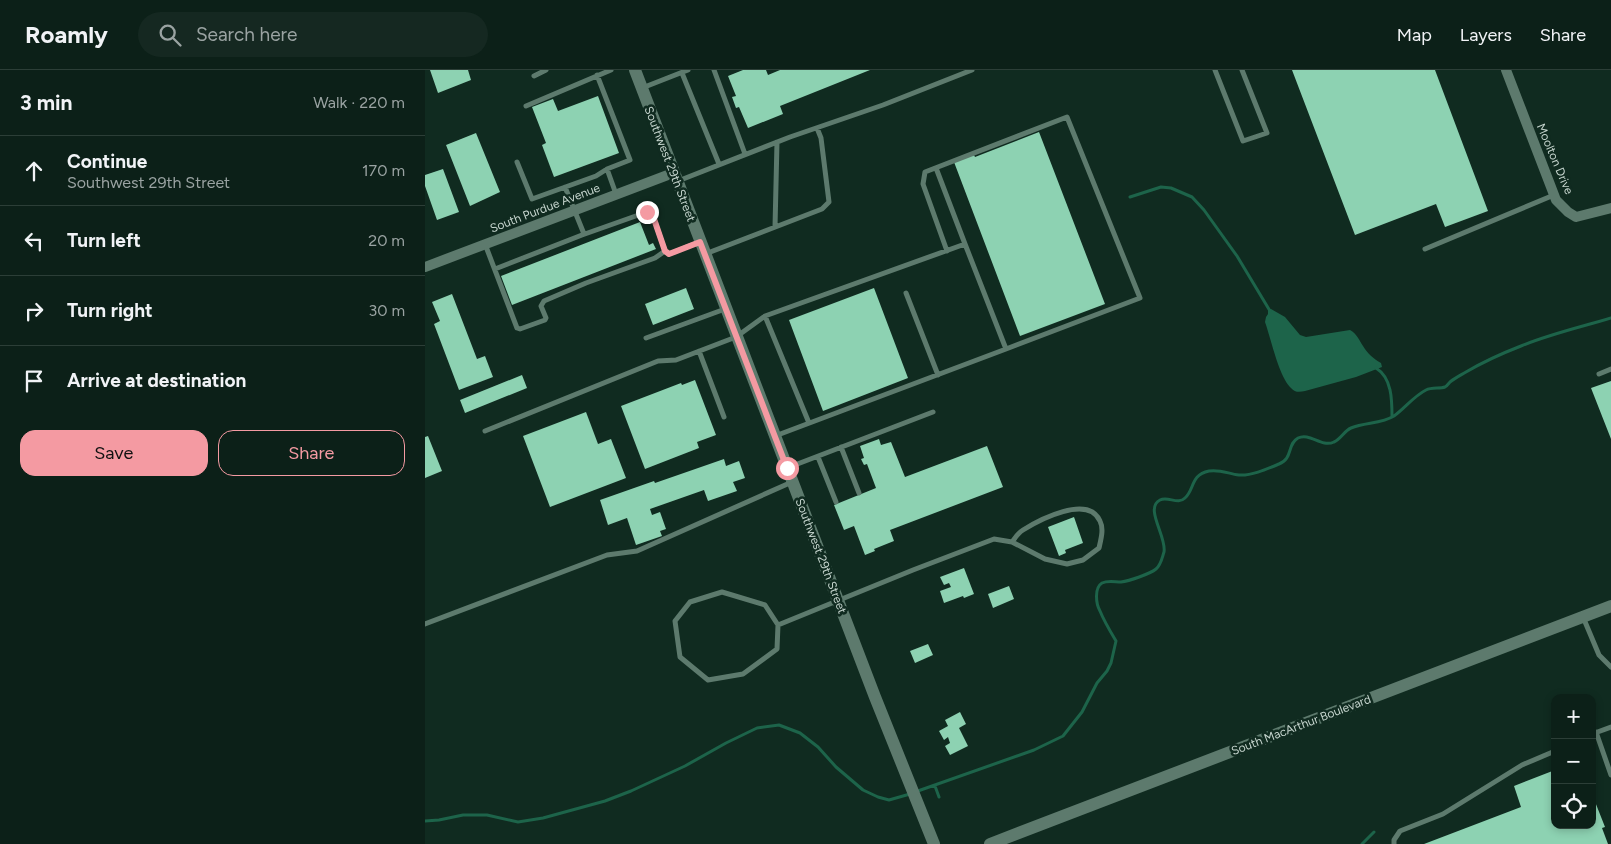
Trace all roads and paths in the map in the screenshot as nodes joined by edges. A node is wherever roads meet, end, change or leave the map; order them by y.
1 (546, 70) edge
2 (611, 70) edge
3 (635, 70) edge
4 (688, 70) edge
5 (714, 70) edge
6 (973, 70) edge
7 (1215, 70) edge
8 (1242, 70) edge
9 (1506, 70) edge
10 (682, 72) junction
11 (597, 75) junction
12 (534, 76) dead end
13 (641, 88) junction
14 (526, 106) dead end
15 (817, 128) junction
16 (777, 142) junction
17 (745, 154) junction
18 (517, 162) dead end
19 (719, 164) junction
20 (936, 168) junction
21 (607, 169) junction
22 (675, 177) junction
23 (565, 187) junction
24 (616, 195) junction
25 (1554, 195) junction
26 (1611, 208) edge
27 (575, 210) junction
28 (775, 227) junction
29 (584, 234) junction
30 (700, 242) junction
31 (485, 244) junction
32 (965, 244) junction
33 (1425, 249) dead end
34 (665, 251) junction
35 (947, 251) junction
36 (705, 254) junction
37 (425, 267) edge
38 (495, 269) junction
39 (906, 293) dead end
40 (725, 309) junction
41 (765, 316) junction
42 (736, 337) junction
43 (646, 338) dead end
44 (1006, 349) junction
45 (699, 351) junction
46 (1611, 370) edge
47 (1599, 374) dead end
48 (938, 375) junction
49 (933, 412) dead end
50 (724, 417) dead end
51 (809, 423) junction
52 (485, 431) dead end
53 (775, 436) junction
54 (841, 447) junction
55 (818, 456) junction
56 (787, 468) junction
57 (792, 481) junction
58 (859, 493) dead end
59 (836, 502) dead end
60 (1012, 542) junction
61 (838, 600) junction
62 (1611, 606) edge
63 (1582, 617) junction
64 (425, 624) edge
65 (778, 625) junction
66 (1611, 666) edge
67 (1611, 727) edge
68 (1596, 732) edge
69 (1596, 738) edge
70 (1551, 753) edge
71 (1611, 775) edge
72 (935, 844) edge
73 (991, 844) edge
74 (1394, 844) edge

1 - 12 lane
2 - 11 lane
3 - 13 street, Southwest 29th Street
4 - 10 lane
5 - 17 lane
6 - 15 lane
7 - 8 lane
9 - 25 street, Moolton Drive
10 - 13 lane
10 - 19 lane
11 - 14 lane
11 - 21 lane
13 - 22 street, Southwest 29th Street
15 - 16 lane
15 - 28 lane
16 - 17 lane
16 - 28 lane
17 - 19 lane
18 - 23 lane
19 - 22 lane
20 - 32 lane
20 - 35 lane
20 - 44 lane
21 - 23 lane
21 - 24 lane
22 - 24 street, South Purdue Avenue
22 - 30 street, Southwest 29th Street
23 - 27 lane
24 - 27 street, South Purdue Avenue
25 - 26 street, Moolton Drive
25 - 33 lane
27 - 29 lane
27 - 31 street, South Purdue Avenue
28 - 36 lane
29 - 34 lane
29 - 38 lane
30 - 34 lane
30 - 36 street, Southwest 29th Street
31 - 37 street, South Purdue Avenue
31 - 38 lane
32 - 35 lane
32 - 44 lane
34 - 38 lane
35 - 41 lane
36 - 40 street, Southwest 29th Street
39 - 48 lane
40 - 42 street, Southwest 29th Street
40 - 43 lane
41 - 42 lane
41 - 51 lane
42 - 45 lane
42 - 53 street, Southwest 29th Street
44 - 48 lane
45 - 50 lane
45 - 52 lane
46 - 47 lane
48 - 51 lane
49 - 54 lane
51 - 53 lane
53 - 56 street, Southwest 29th Street
54 - 55 lane
54 - 58 lane
55 - 56 lane
55 - 59 lane
56 - 57 street, Southwest 29th Street
57 - 61 street, Southwest 29th Street
57 - 64 lane
60 - 60 lane
60 - 61 lane
61 - 65 lane
61 - 72 street, Southwest 29th Street
62 - 63 street, South MacArthur Boulevard
63 - 66 lane
63 - 73 street, South MacArthur Boulevard
65 - 65 lane
67 - 68 lane
69 - 71 lane
70 - 74 lane

